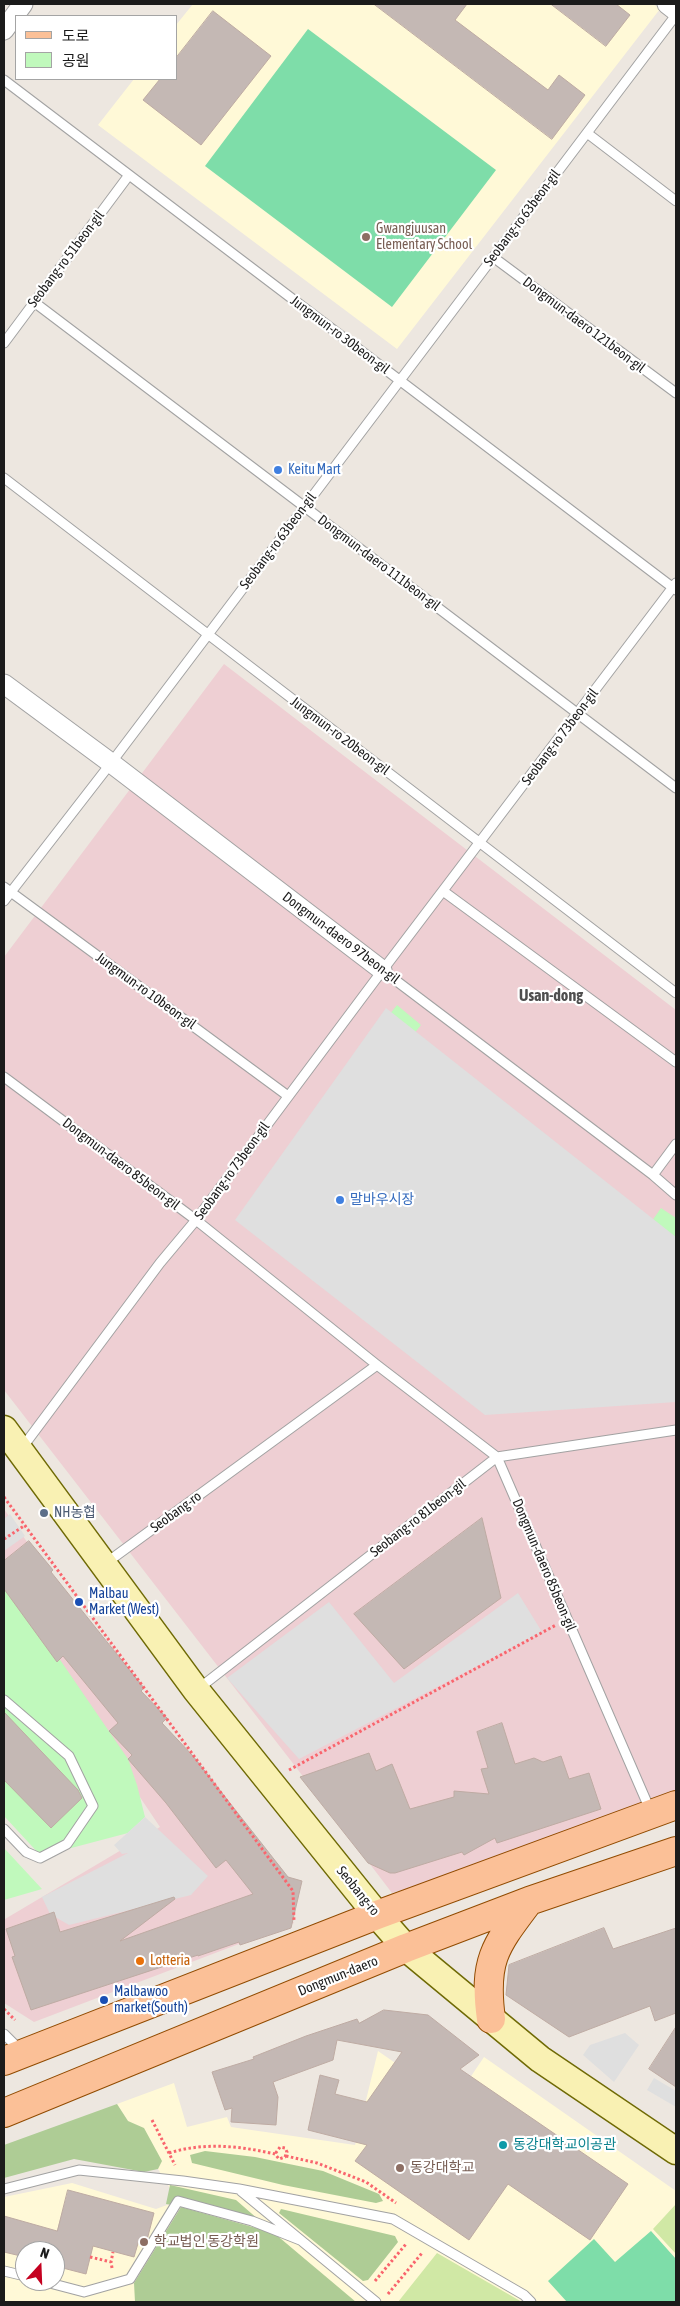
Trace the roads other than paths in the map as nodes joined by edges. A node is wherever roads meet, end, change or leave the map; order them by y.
1 (23, 4) edge
2 (667, 4) edge
3 (676, 13) edge
4 (4, 30) edge
5 (4, 80) edge
6 (587, 133) junction
7 (129, 175) junction
8 (676, 201) edge
9 (493, 257) junction
10 (34, 302) junction
11 (4, 343) edge
12 (400, 380) junction
13 (676, 393) edge
14 (4, 478) edge
15 (304, 506) junction
16 (675, 587) edge
17 (207, 634) junction
18 (4, 684) edge
19 (578, 713) junction
20 (111, 763) junction
21 (676, 788) edge
22 (480, 842) junction
23 (7, 889) edge
24 (443, 891) junction
25 (4, 901) edge
26 (382, 970) junction
27 (676, 993) edge
28 (676, 1062) edge
29 (4, 1077) edge
30 (288, 1096) junction
31 (676, 1144) edge
32 (653, 1175) junction
33 (676, 1195) edge
34 (196, 1220) junction
35 (377, 1365) junction
36 (4, 1429) edge
37 (676, 1430) edge
38 (20, 1450) junction
39 (497, 1457) junction
40 (104, 1565) junction
41 (196, 1690) junction
42 (4, 1700) edge
43 (676, 1805) edge
44 (651, 1813) junction
45 (4, 1829) edge
46 (676, 1850) edge
47 (529, 1900) junction
48 (377, 1915) junction
49 (406, 1948) junction
50 (491, 2019) junction
51 (4, 2034) edge
52 (14, 2057) edge
53 (4, 2113) edge
54 (676, 2151) edge
55 (4, 2189) edge
56 (238, 2189) junction
57 (300, 2240) junction
58 (65, 2287) edge
59 (376, 2302) edge
60 (531, 2302) edge

1 - 4 street
2 - 3 street
3 - 6 lane, Seobang-ro 63beon-gil
5 - 7 lane, Jungmun-ro 30beon-gil
6 - 8 lane
6 - 9 lane, Seobang-ro 63beon-gil
7 - 10 lane, Seobang-ro 51beon-gil
7 - 12 lane, Jungmun-ro 30beon-gil
9 - 12 lane, Seobang-ro 63beon-gil
9 - 13 lane, Dongmun-daero 121beon-gil
10 - 11 lane, Seobang-ro 51beon-gil
10 - 15 lane, Dongmun-daero 111beon-gil
12 - 15 lane, Seobang-ro 63beon-gil
12 - 16 lane, Jungmun-ro 30beon-gil
14 - 17 lane, Jungmun-ro 20beon-gil
15 - 17 lane, Seobang-ro 63beon-gil
15 - 19 lane, Dongmun-daero 111beon-gil
16 - 19 lane, Seobang-ro 73beon-gil
17 - 20 lane, Seobang-ro 63beon-gil
17 - 22 lane, Jungmun-ro 20beon-gil
18 - 20 street, Dongmun-daero 97beon-gil
19 - 21 lane, Dongmun-daero 111beon-gil
19 - 22 lane, Seobang-ro 73beon-gil
20 - 23 lane, Seobang-ro 63beon-gil
20 - 26 street, Dongmun-daero 97beon-gil
22 - 24 lane, Seobang-ro 73beon-gil
22 - 27 lane, Jungmun-ro 20beon-gil
23 - 25 lane, Seobang-ro 63beon-gil
23 - 30 lane, Jungmun-ro 10beon-gil
24 - 26 lane, Seobang-ro 73beon-gil
24 - 28 lane
26 - 30 lane, Seobang-ro 73beon-gil
26 - 32 lane, Dongmun-daero 97beon-gil
29 - 34 lane, Dongmun-daero 85beon-gil
30 - 34 lane, Seobang-ro 73beon-gil
31 - 32 lane
32 - 33 lane, Dongmun-daero 97beon-gil
34 - 35 lane, Dongmun-daero 85beon-gil
34 - 38 lane, Seobang-ro 73beon-gil
35 - 39 lane, Dongmun-daero 85beon-gil
35 - 40 lane, Seobang-ro
36 - 38 main road, Seobang-ro
37 - 39 lane, Seobang-ro 81beon-gil
38 - 40 main road, Seobang-ro
39 - 41 lane, Seobang-ro 81beon-gil
39 - 44 lane, Dongmun-daero 85beon-gil
40 - 41 main road, Seobang-ro
41 - 48 main road, Seobang-ro
42 - 45 lane
43 - 44 main road
44 - 48 main road
46 - 47 main road, Dongmun-daero
47 - 49 main road, Dongmun-daero
47 - 50 main road
48 - 49 main road, Seobang-ro
48 - 52 main road
49 - 50 main road, Seobang-ro
49 - 53 main road, Dongmun-daero
50 - 54 main road, Seobang-ro
51 - 52 lane
55 - 56 lane
56 - 57 lane
56 - 60 lane
57 - 58 lane
57 - 59 lane

